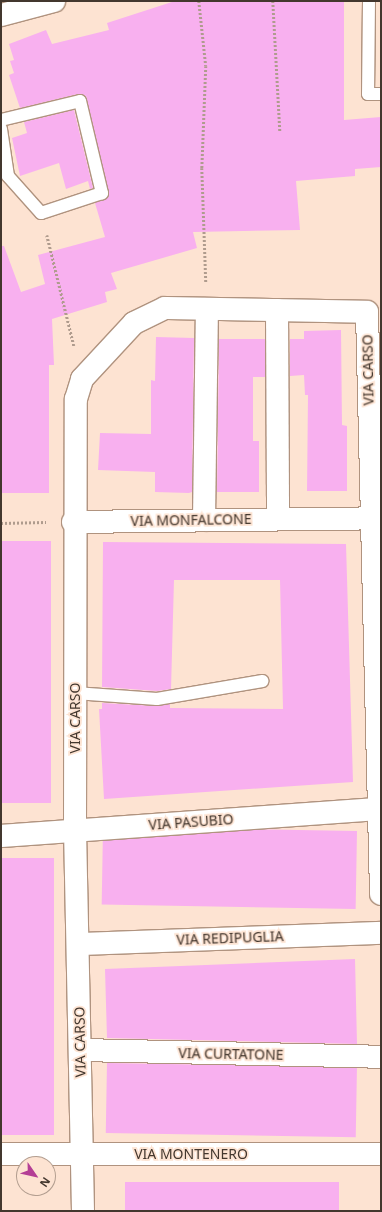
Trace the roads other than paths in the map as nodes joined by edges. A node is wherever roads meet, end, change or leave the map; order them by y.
1 (54, 1) edge
2 (369, 1) edge
3 (1, 14) edge
4 (381, 94) edge
5 (1, 120) edge
6 (1, 129) edge
7 (208, 309) junction
8 (277, 310) junction
9 (376, 518) edge
10 (278, 519) junction
11 (204, 520) junction
12 (73, 522) junction
13 (262, 681) dead end
14 (75, 693) junction
15 (380, 809) edge
16 (75, 831) junction
17 (1, 836) edge
18 (381, 894) edge
19 (381, 933) edge
20 (79, 944) junction
21 (81, 1050) junction
22 (381, 1057) edge
23 (1, 1154) edge
24 (82, 1154) junction
25 (381, 1154) edge
26 (82, 1211) edge

1 - 3 street
2 - 4 lane
5 - 6 lane
7 - 8 street, VIA CARSO
7 - 11 street
7 - 12 street, VIA CARSO
8 - 9 street, VIA CARSO
8 - 10 street
9 - 10 street, VIA MONFALCONE
9 - 15 street
10 - 11 street, VIA MONFALCONE
11 - 12 street, VIA MONFALCONE
12 - 14 street, VIA CARSO
13 - 14 lane
14 - 16 street, VIA CARSO
15 - 16 street, VIA PASUBIO
15 - 18 street
16 - 17 street, VIA PASUBIO
16 - 20 street, VIA CARSO
19 - 20 street, VIA REDIPUGLIA
20 - 21 street, VIA CARSO
21 - 22 street, VIA CURTATONE
21 - 24 street, VIA CARSO
23 - 24 street, VIA MONTENERO
24 - 25 street, VIA MONTENERO
24 - 26 street, VIA CARSO

